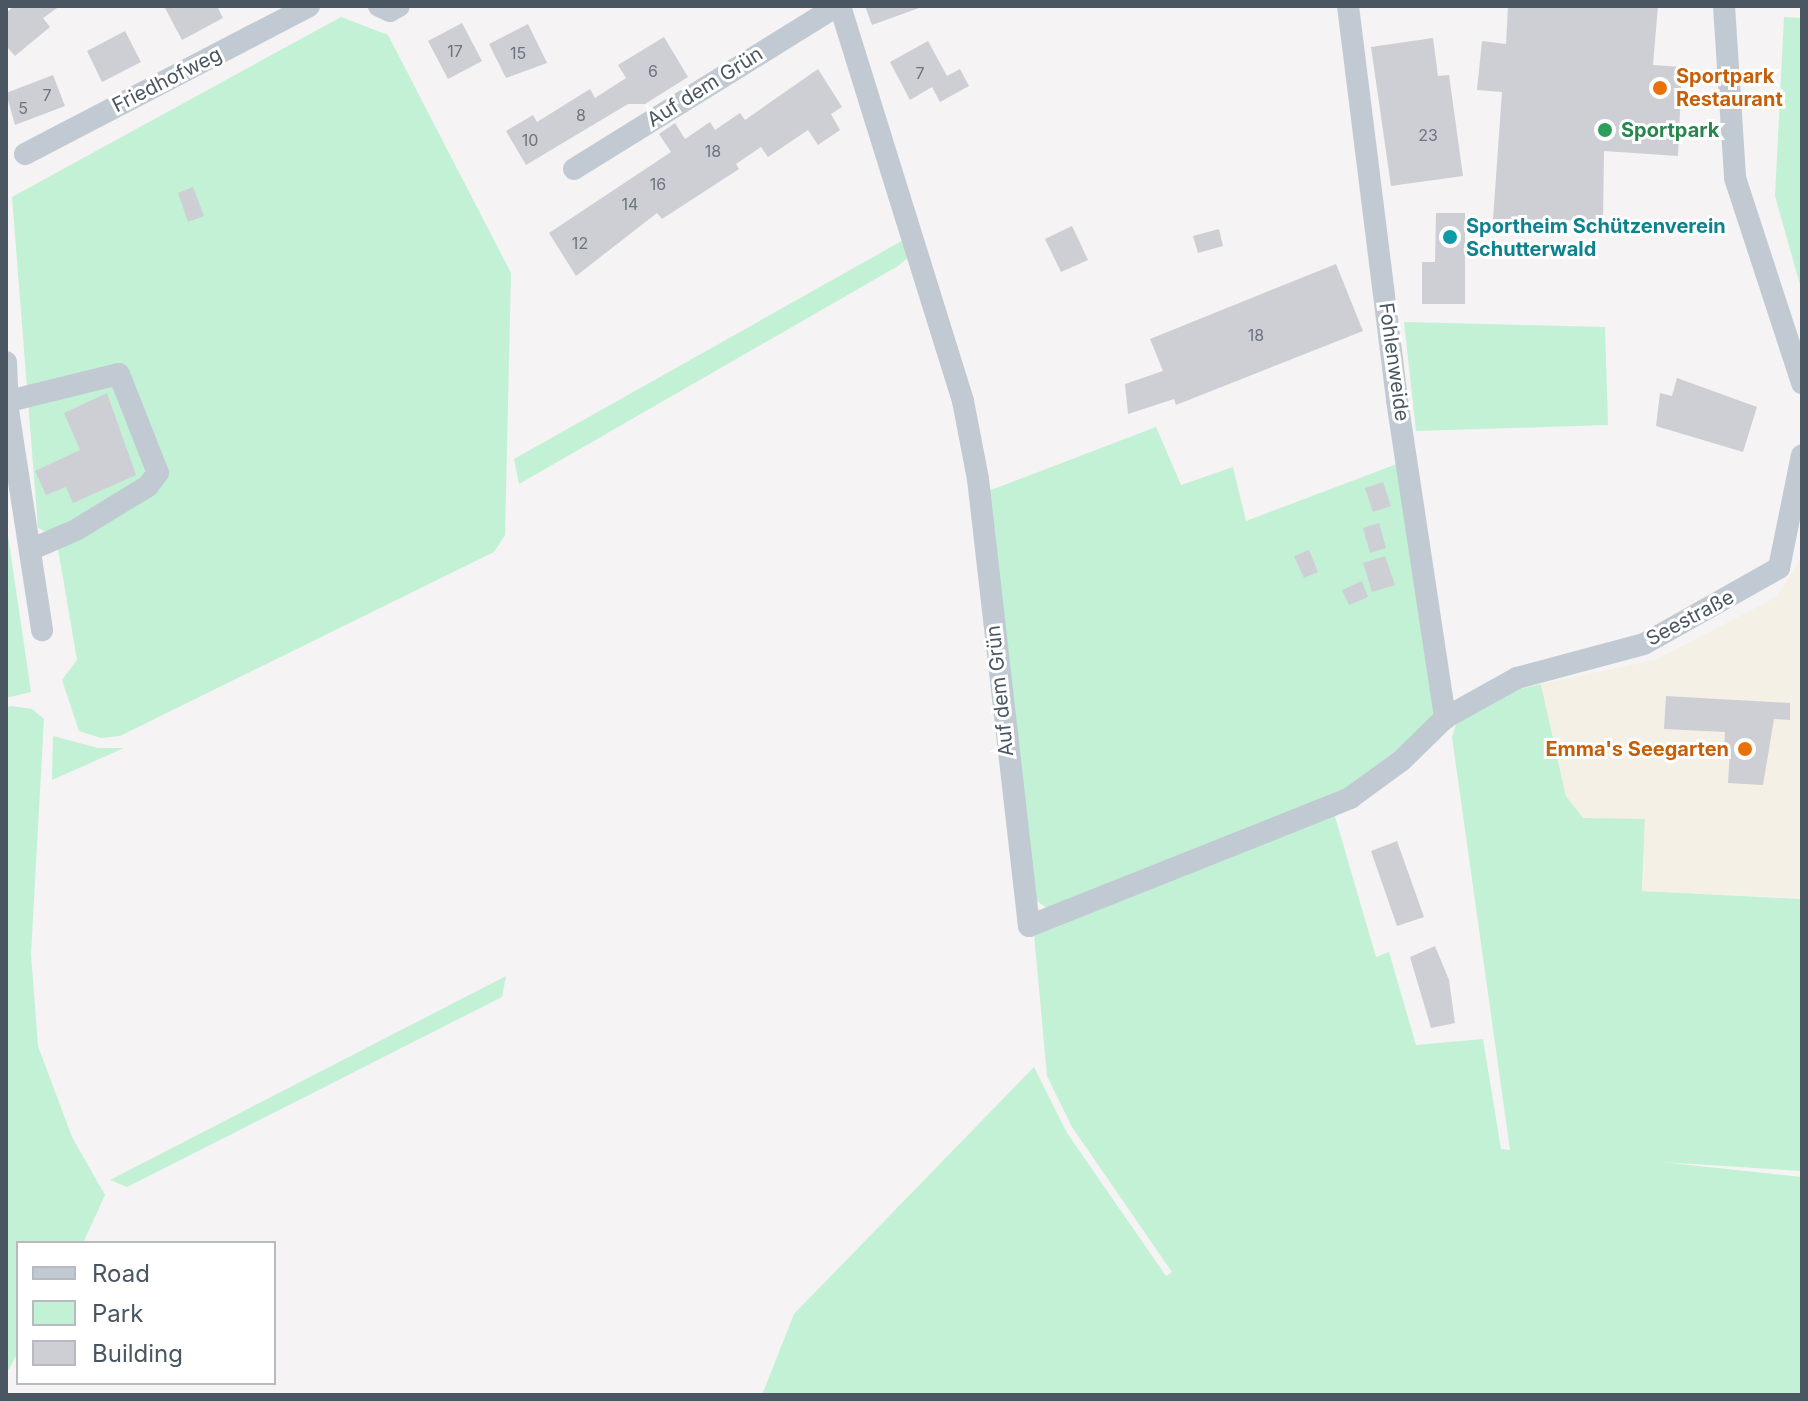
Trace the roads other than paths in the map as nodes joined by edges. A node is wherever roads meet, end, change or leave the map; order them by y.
1 (309, 6) edge
2 (379, 6) edge
3 (399, 6) edge
4 (838, 6) edge
5 (1348, 6) edge
6 (1724, 6) edge
7 (25, 154) dead end
8 (574, 169) dead end
9 (6, 362) edge
10 (1802, 383) edge
11 (8, 408) edge
12 (1802, 455) edge
13 (30, 550) junction
14 (42, 630) dead end
15 (1445, 718) junction

1 - 7 street, Friedhofweg
2 - 3 street
4 - 8 street, Auf dem Grün
4 - 15 street, Auf dem Grün
5 - 15 street, Fohlenweide
6 - 10 street
9 - 11 street
11 - 13 street
11 - 13 street
12 - 15 street, Seestraße
13 - 14 street

